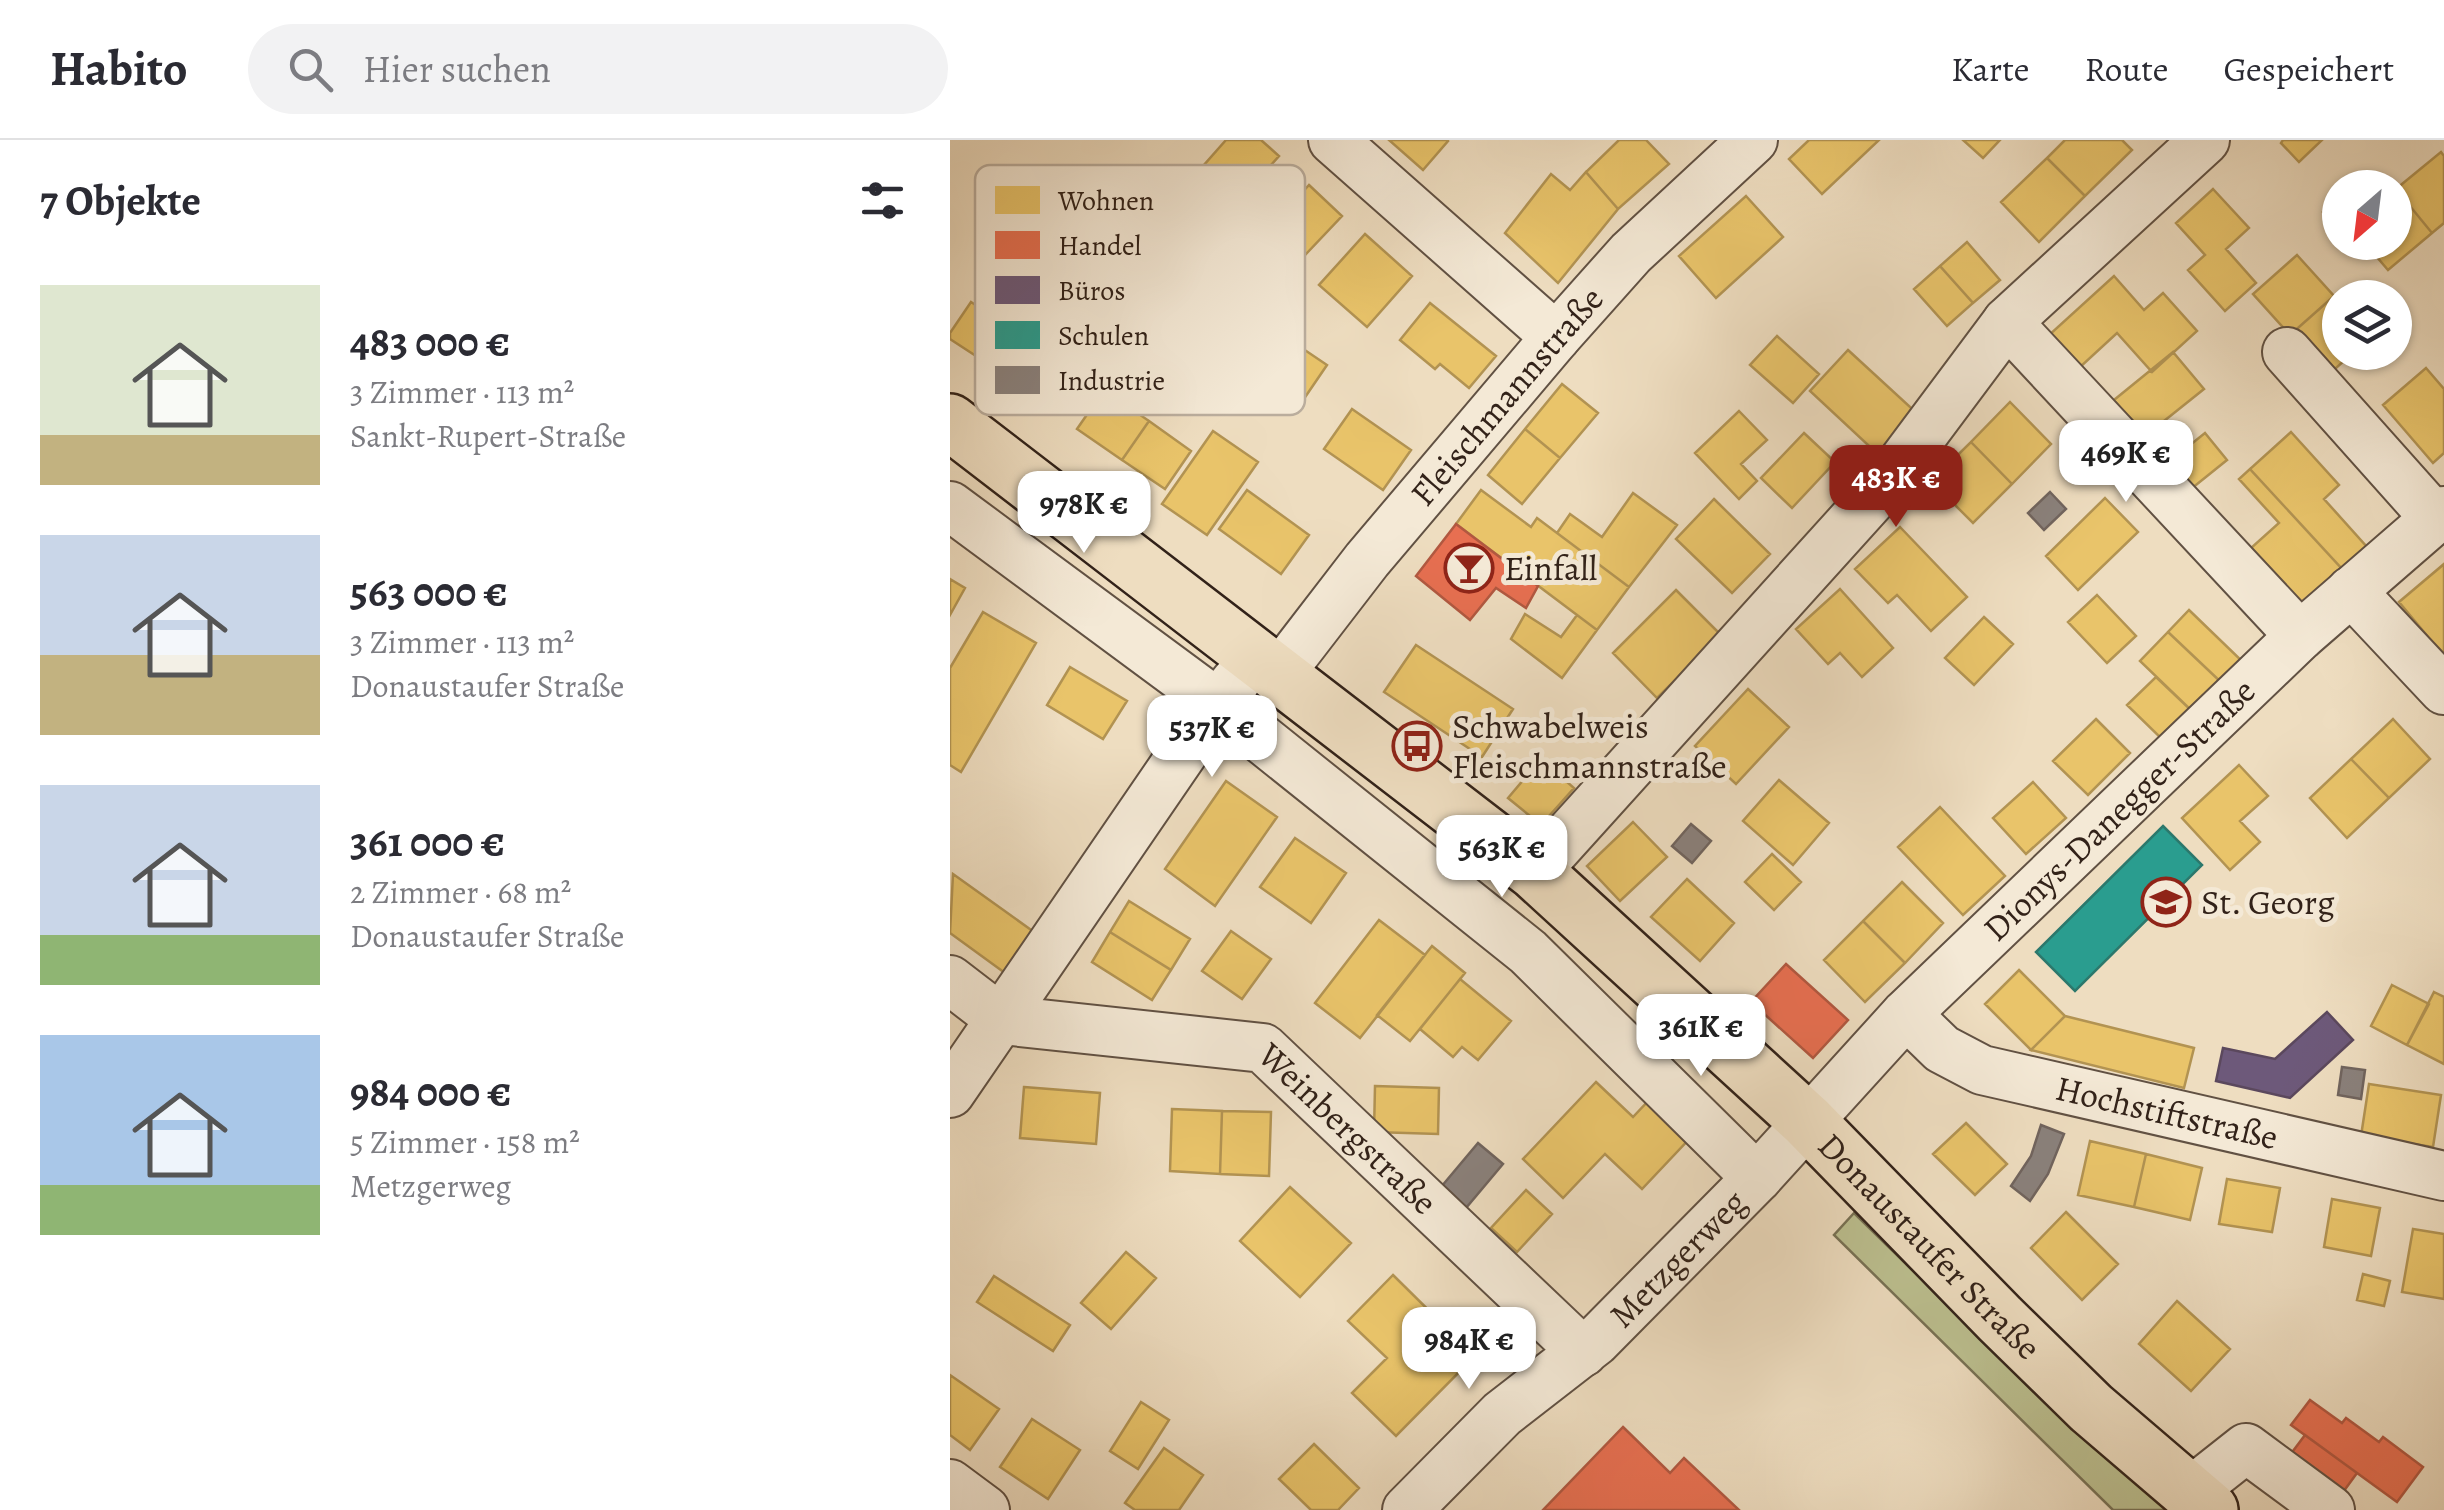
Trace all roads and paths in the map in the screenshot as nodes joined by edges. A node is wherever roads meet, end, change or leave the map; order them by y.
1 (1333, 140) edge
2 (2205, 140) edge
3 (1740, 144) edge
4 (2008, 322) junction
5 (1556, 337) junction
6 (2287, 352) dead end
7 (950, 422) edge
8 (950, 506) edge
9 (2440, 515) edge
10 (2352, 590) junction
11 (2300, 636) junction
12 (1268, 664) junction
13 (2444, 690) edge
14 (1218, 704) junction
15 (1535, 872) junction
16 (950, 980) edge
17 (1906, 1014) junction
18 (1002, 1020) junction
19 (950, 1093) edge
20 (1808, 1121) junction
21 (2444, 1176) edge
22 (1756, 1178) junction
23 (1582, 1352) junction
24 (950, 1484) edge
25 (2199, 1501) edge
26 (985, 1510) edge
27 (1406, 1510) edge
28 (2330, 1510) edge

1 - 5 street
2 - 4 street
3 - 5 street, Fleischmannstraße
4 - 11 street
4 - 15 street
5 - 12 street, Fleischmannstraße
6 - 9 street
7 - 12 main road, Donaustaufer Straße
8 - 14 street
9 - 10 street, Dionys-Danegger-Straße
10 - 11 street, Dionys-Danegger-Straße
10 - 13 street
11 - 17 street, Dionys-Danegger-Straße
12 - 14 street
12 - 15 main road, Donaustaufer Straße
14 - 18 street
14 - 22 street
15 - 20 main road, Donaustaufer Straße
16 - 18 street
17 - 20 street, Dionys-Danegger-Straße
17 - 21 street, Hochstiftstraße
18 - 19 street
18 - 23 street, Weinbergstraße
20 - 22 street, Metzgerweg
20 - 25 main road, Donaustaufer Straße
22 - 23 street, Metzgerweg
23 - 27 street, Metzgerweg
24 - 26 street
25 - 28 street

